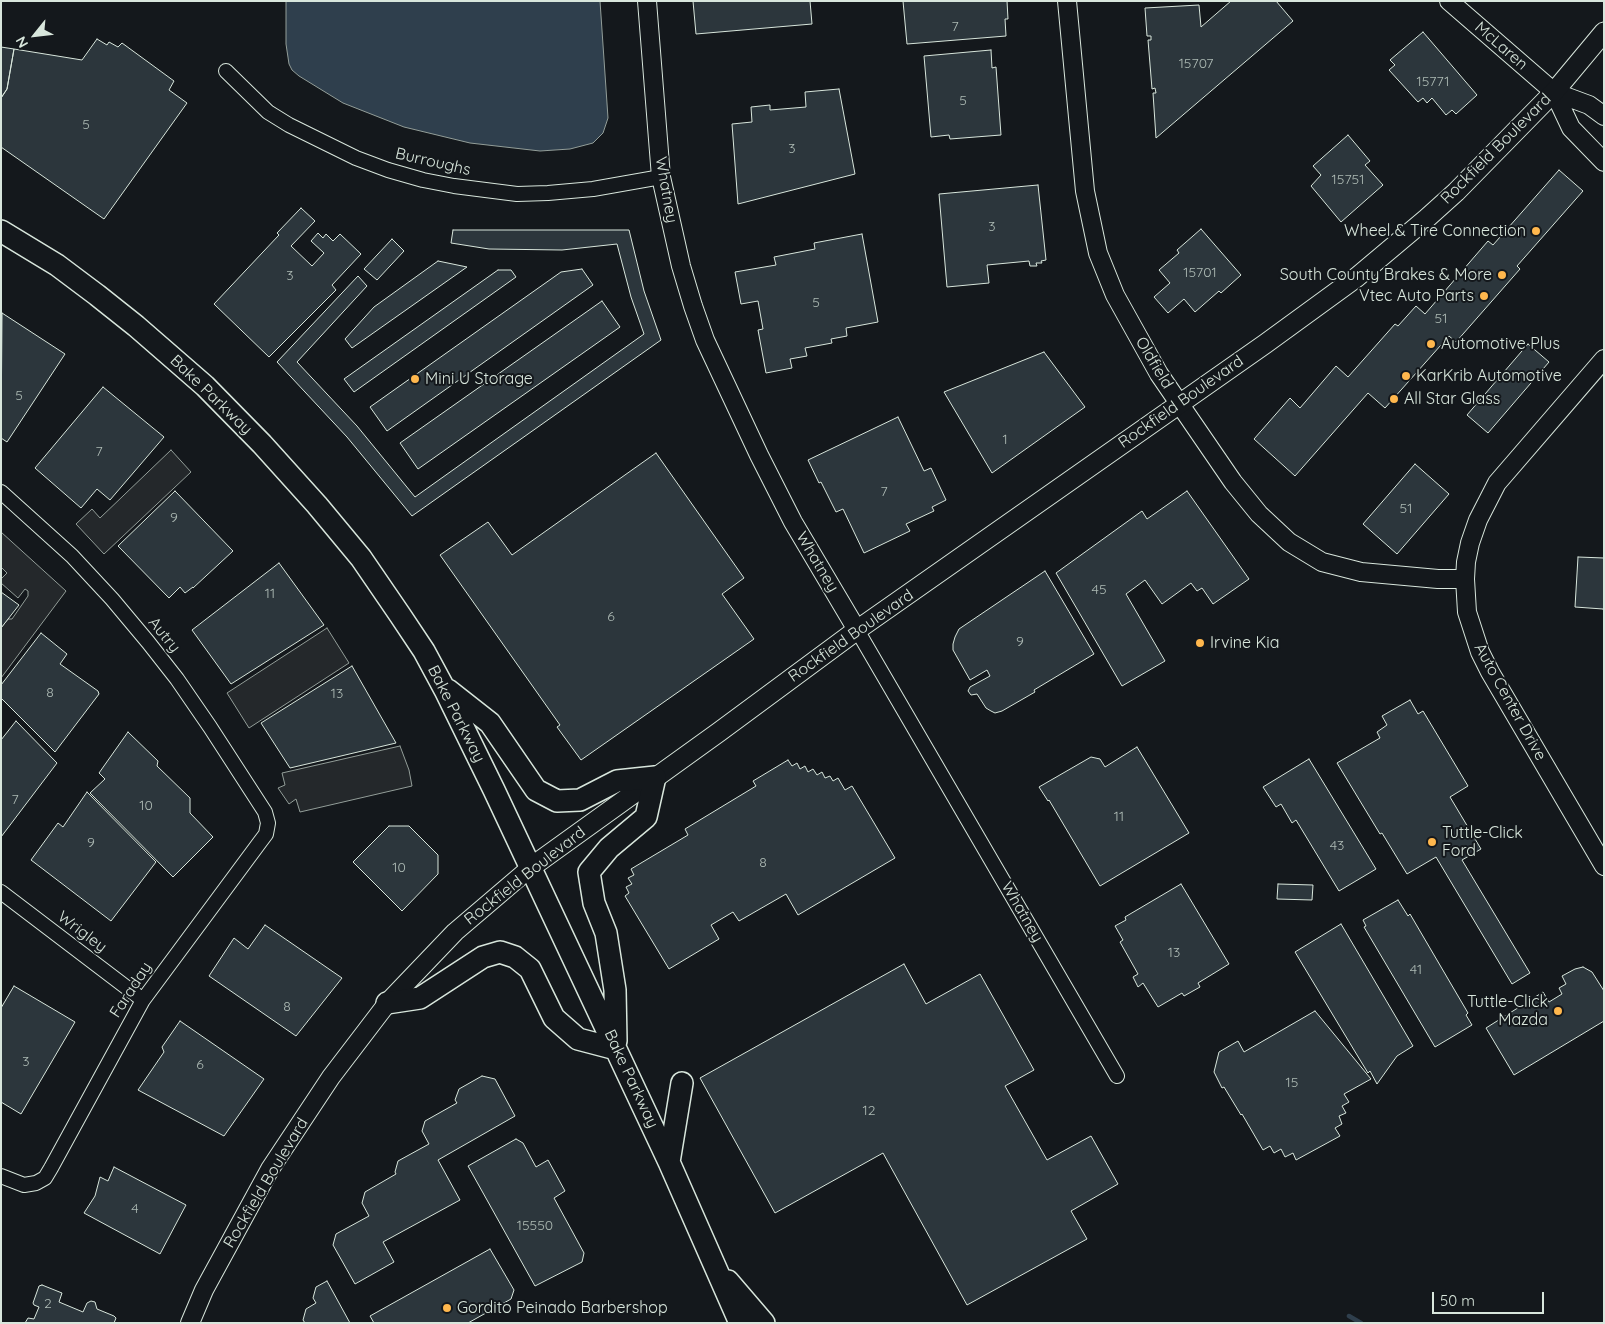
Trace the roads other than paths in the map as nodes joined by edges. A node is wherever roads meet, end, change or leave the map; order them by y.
1 (648, 1) edge
2 (1068, 1) edge
3 (1449, 1) edge
4 (1604, 32) edge
5 (226, 71) dead end
6 (1554, 92) junction
7 (1604, 116) edge
8 (1604, 162) edge
9 (661, 177) junction
10 (1, 231) edge
11 (1604, 359) edge
12 (1179, 403) junction
13 (1, 492) edge
14 (1465, 580) junction
15 (857, 630) junction
16 (443, 686) junction
17 (655, 777) junction
18 (268, 823) joint
19 (1604, 866) edge
20 (530, 868) junction
21 (1, 892) edge
22 (143, 1000) junction
23 (387, 1003) junction
24 (616, 1049) junction
25 (1117, 1076) dead end
26 (682, 1083) dead end
27 (669, 1162) junction
28 (1, 1176) edge
29 (712, 1263) junction
30 (190, 1323) edge
31 (740, 1323) edge
32 (764, 1323) edge

1 - 9 street, Whatney
2 - 12 street, Oldfield
3 - 6 street, McLaren
4 - 6 main road, Rockfield Boulevard
5 - 9 street, Burroughs
6 - 7 street, McLaren
6 - 8 street, McLaren
6 - 12 main road, Rockfield Boulevard
9 - 15 street, Whatney
10 - 16 main road, Bake Parkway
11 - 14 street, Auto Center Drive
12 - 14 street, Oldfield
12 - 15 main road, Rockfield Boulevard
13 - 18 street, Autry
14 - 19 street, Auto Center Drive
15 - 17 main road, Rockfield Boulevard
15 - 25 street, Whatney
16 - 17 main road
16 - 20 main road, Bake Parkway
17 - 20 main road, Rockfield Boulevard
17 - 24 main road
18 - 22 street, Faraday
20 - 23 street, Rockfield Boulevard
20 - 24 main road, Bake Parkway
21 - 22 street, Wrigley
22 - 28 street, Faraday
23 - 24 main road
23 - 30 street, Rockfield Boulevard
24 - 27 main road, Bake Parkway
26 - 27 main road
27 - 29 main road, Bake Parkway
29 - 31 main road, Bake Parkway
29 - 32 main road

